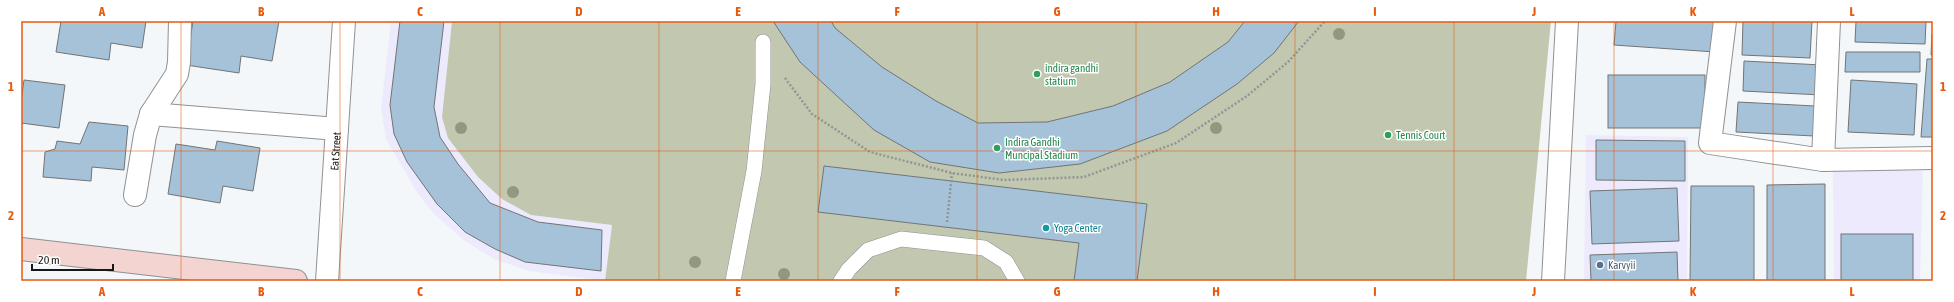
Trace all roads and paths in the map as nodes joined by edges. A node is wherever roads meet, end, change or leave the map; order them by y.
1 (180, 21) edge
2 (344, 21) edge
3 (1326, 21) edge
4 (1567, 21) edge
5 (1725, 21) edge
6 (1829, 21) edge
7 (763, 42) joint
8 (151, 114) junction
9 (337, 129) junction
10 (1933, 158) edge
11 (1823, 160) junction
12 (952, 173) junction
13 (135, 195) dead end
14 (944, 243) junction
15 (21, 249) edge
16 (296, 281) edge
17 (327, 281) edge
18 (733, 281) edge
19 (841, 281) edge
20 (1017, 281) edge
21 (1553, 281) edge

1 - 8 street
2 - 9 street, Eat Street
3 - 12 path
4 - 21 street
5 - 11 street
6 - 11 street
7 - 12 path
7 - 18 lane
8 - 9 street
8 - 13 street
9 - 17 street, Eat Street
10 - 11 street
12 - 14 path
14 - 19 lane
14 - 20 lane
15 - 16 main road

